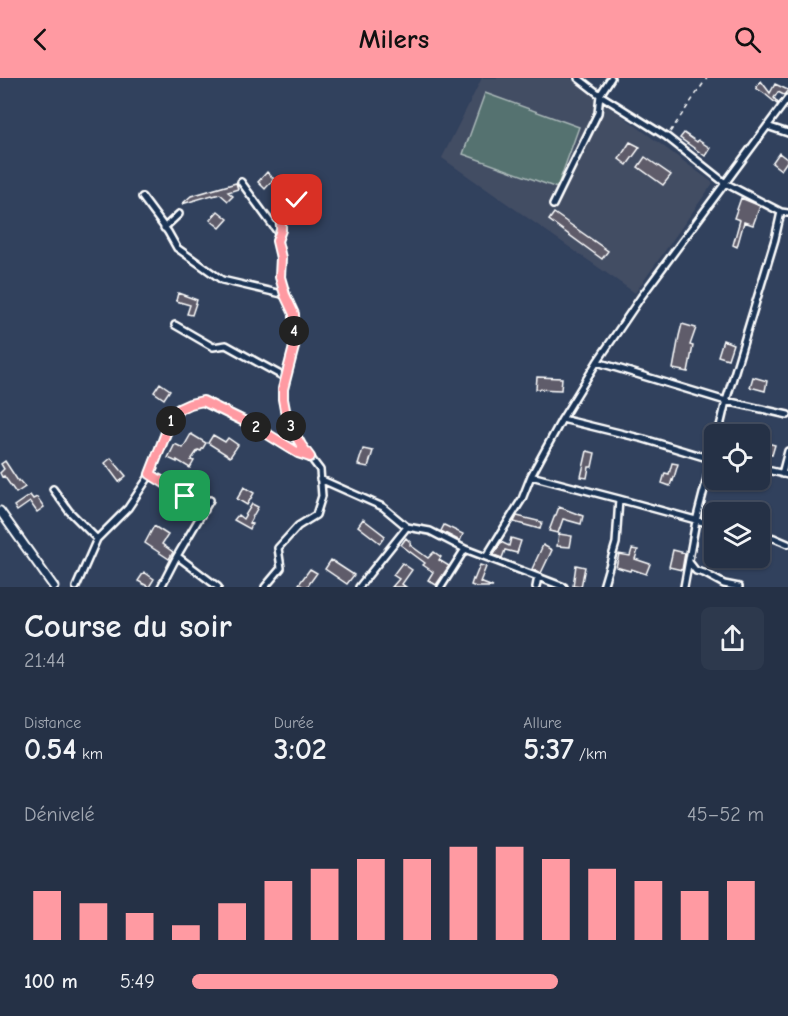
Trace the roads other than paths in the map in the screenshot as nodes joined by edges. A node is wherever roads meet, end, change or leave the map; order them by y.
1 (578, 78) edge
2 (611, 78) edge
3 (600, 95) junction
4 (788, 98) edge
5 (767, 126) junction
6 (788, 133) edge
7 (241, 182) dead end
8 (725, 183) junction
9 (301, 185) dead end
10 (142, 197) dead end
11 (553, 205) dead end
12 (785, 213) edge
13 (179, 214) dead end
14 (164, 228) junction
15 (279, 234) junction
16 (285, 295) junction
17 (175, 325) dead end
18 (597, 362) junction
19 (286, 378) junction
20 (726, 400) junction
21 (788, 414) edge
22 (562, 419) junction
23 (721, 424) edge
24 (788, 451) edge
25 (310, 457) junction
26 (704, 457) edge
27 (770, 471) edge
28 (150, 474) junction
29 (785, 475) edge
30 (531, 476) junction
31 (320, 479) junction
32 (53, 489) dead end
33 (705, 490) edge
34 (619, 499) junction
35 (210, 500) dead end
36 (204, 510) junction
37 (0, 511) edge
38 (696, 521) junction
39 (704, 523) edge
40 (406, 527) junction
41 (770, 537) edge
42 (97, 538) junction
43 (788, 544) edge
44 (465, 549) junction
45 (177, 556) junction
46 (486, 557) junction
47 (688, 562) junction
48 (538, 577) junction
49 (52, 586) edge
50 (76, 587) edge
51 (161, 587) edge
52 (218, 587) edge
53 (265, 587) edge
54 (359, 587) edge
55 (441, 587) edge
56 (536, 587) edge
57 (564, 587) edge
58 (603, 587) edge
59 (684, 587) edge
60 (739, 587) edge

1 - 3 street
2 - 3 street
3 - 8 street
3 - 11 street
4 - 5 street
5 - 6 street
5 - 8 street
7 - 15 street
8 - 12 street
8 - 18 street
9 - 15 street
10 - 14 street
12 - 20 street
13 - 14 street
14 - 16 street
15 - 16 street
16 - 19 street
17 - 19 street
18 - 20 street
18 - 22 street
19 - 25 street
20 - 21 street
20 - 23 street
22 - 26 street
22 - 30 street
24 - 29 street
25 - 28 street
25 - 31 street
27 - 29 street
28 - 36 street
28 - 42 street
30 - 34 street
30 - 46 street
31 - 40 street
31 - 53 street
32 - 42 street
33 - 38 street
34 - 38 street
34 - 58 street
35 - 36 street
36 - 45 street
37 - 49 street
38 - 39 street
38 - 47 street
40 - 44 street
40 - 54 street
41 - 43 street
42 - 50 street
44 - 46 street
44 - 55 street
45 - 51 street
45 - 52 street
46 - 48 street
47 - 59 street
47 - 60 street
48 - 56 street
48 - 57 street

